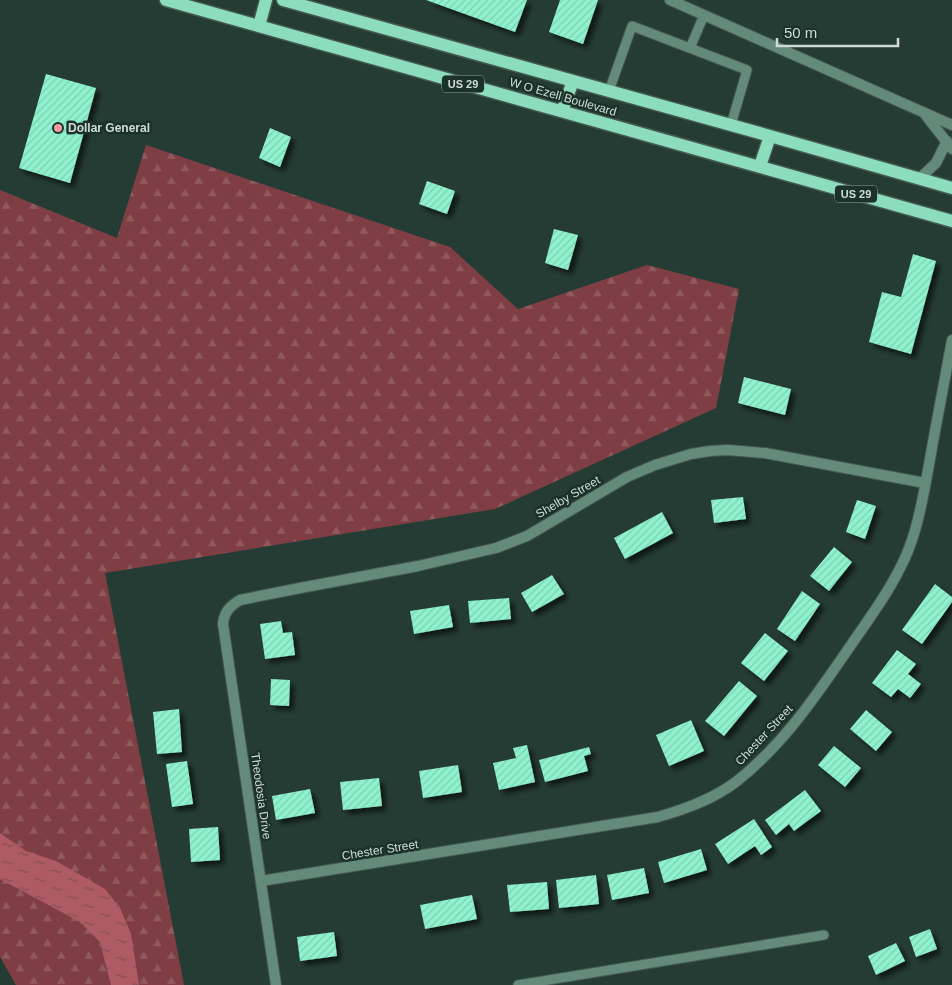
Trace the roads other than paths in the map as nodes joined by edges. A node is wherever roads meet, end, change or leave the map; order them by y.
1 (166, 0) edge
2 (266, 0) edge
3 (283, 0) edge
4 (670, 0) edge
5 (704, 15) junction
6 (259, 26) junction
7 (690, 48) junction
8 (572, 80) junction
9 (608, 91) junction
10 (562, 111) junction
11 (923, 112) junction
12 (731, 125) junction
13 (952, 125) edge
14 (770, 136) junction
15 (949, 145) edge
16 (760, 166) junction
17 (918, 179) junction
18 (952, 188) edge
19 (952, 221) edge
20 (952, 340) edge
21 (925, 482) junction
22 (227, 611) joint
23 (261, 881) junction
24 (824, 935) dead end
25 (276, 985) edge
26 (518, 985) edge

1 - 6 main road, W O Ezell Boulevard / US 29
2 - 6 main road
3 - 8 main road, W O Ezell Boulevard / US 29
4 - 5 street
5 - 7 lane
5 - 11 street
6 - 10 main road, W O Ezell Boulevard / US 29
7 - 9 lane
7 - 12 lane
8 - 9 main road, W O Ezell Boulevard / US 29
8 - 10 main road
9 - 12 main road, W O Ezell Boulevard / US 29
10 - 16 main road, W O Ezell Boulevard / US 29
11 - 13 street
11 - 15 street
12 - 14 main road, W O Ezell Boulevard / US 29
14 - 16 main road
14 - 17 main road, W O Ezell Boulevard / US 29
15 - 17 street
16 - 19 main road, W O Ezell Boulevard / US 29
17 - 18 main road, W O Ezell Boulevard / US 29
20 - 21 street, Chester Street
21 - 22 street, Shelby Street
21 - 23 street, Chester Street
22 - 23 street, Theodosia Drive
23 - 25 street, Theodosia Drive
24 - 26 lane

